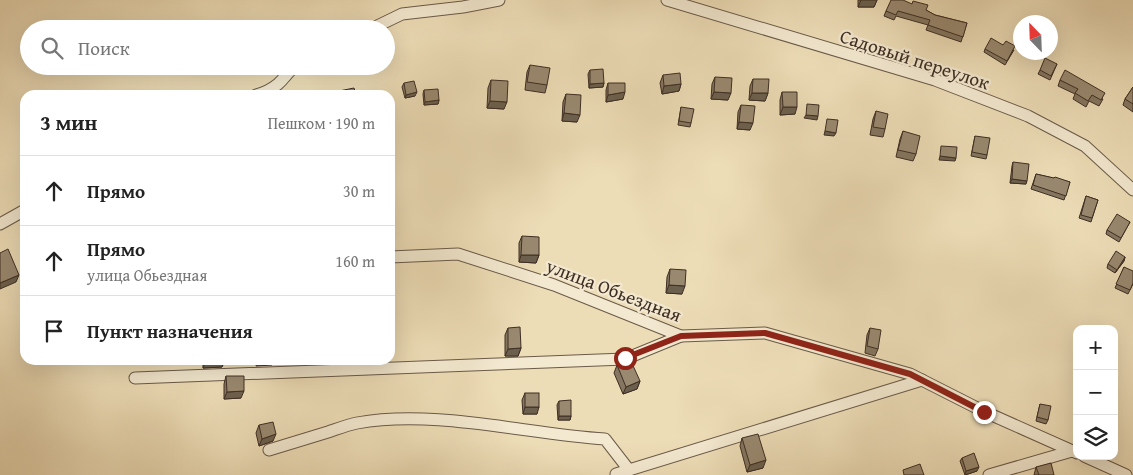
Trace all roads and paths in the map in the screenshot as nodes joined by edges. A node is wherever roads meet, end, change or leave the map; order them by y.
1 (499, 0) edge
2 (667, 0) edge
3 (390, 20) edge
4 (285, 75) edge
5 (267, 90) edge
6 (1133, 190) edge
7 (20, 213) edge
8 (0, 224) edge
9 (395, 257) edge
10 (681, 336) junction
11 (134, 378) dead end
12 (922, 380) junction
13 (269, 450) dead end
14 (1073, 452) edge
15 (1073, 452) edge
16 (1093, 460) edge
17 (629, 470) junction
18 (616, 474) edge
19 (989, 475) edge
20 (1126, 475) edge

1 - 3 street
2 - 6 street, Садовый переулок
4 - 5 street
7 - 8 street
9 - 10 street, улица Обьездная
10 - 11 street
10 - 12 street, улица Обьездная
12 - 14 street, улица Обьездная
12 - 17 street
13 - 17 street
15 - 19 street
16 - 20 street
17 - 18 street

